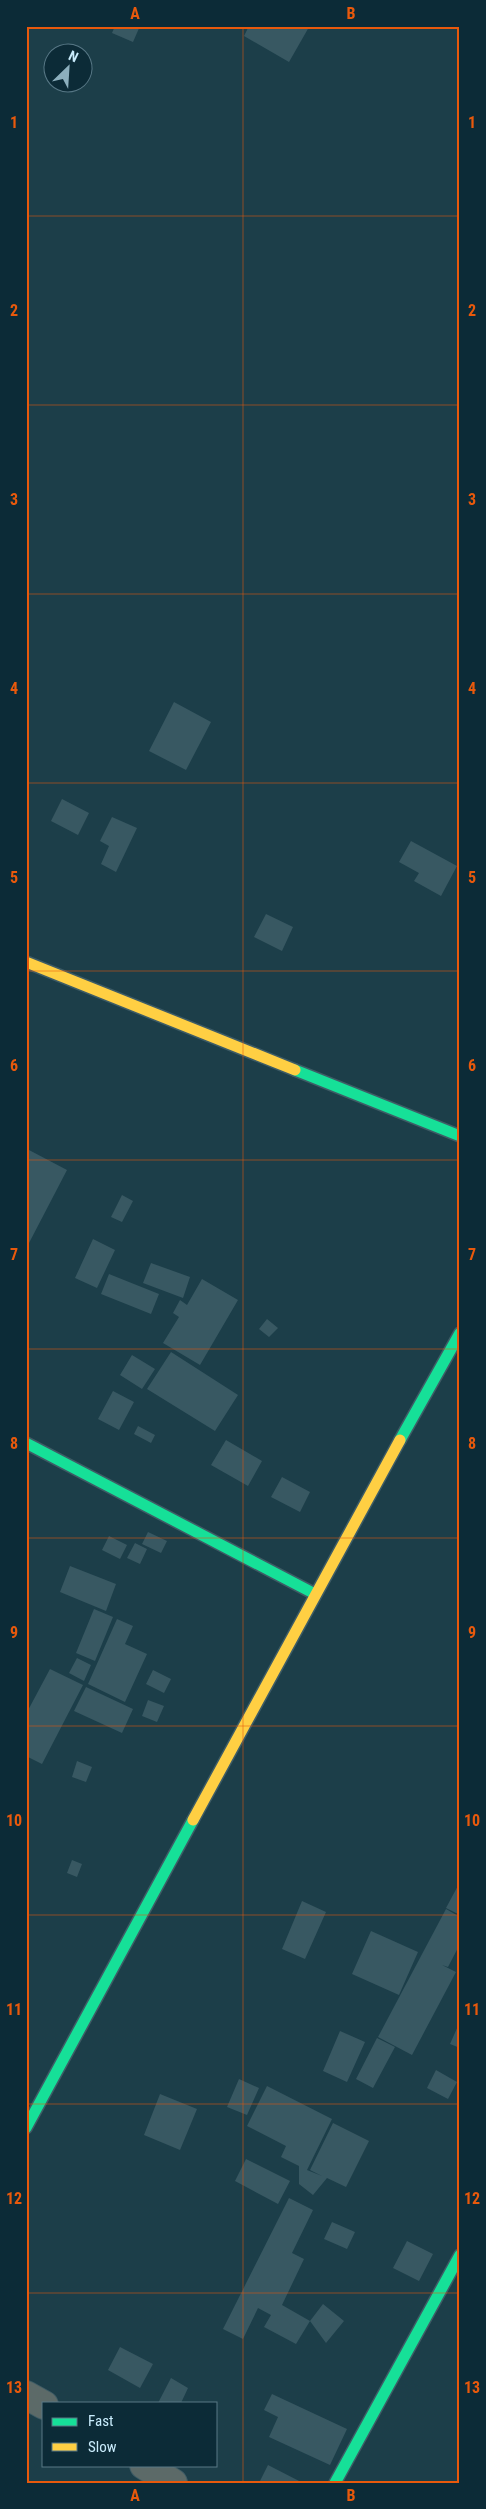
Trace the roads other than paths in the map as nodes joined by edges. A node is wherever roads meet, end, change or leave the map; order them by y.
1 (26, 962) edge
2 (460, 1136) edge
3 (460, 1333) edge
4 (26, 1443) edge
5 (315, 1594) junction
6 (26, 2128) edge
7 (460, 2255) edge
8 (26, 2395) edge
9 (42, 2405) edge
10 (146, 2466) edge
11 (174, 2483) edge
12 (335, 2483) edge

1 - 2 street
3 - 5 street
4 - 5 street
5 - 6 street
7 - 12 street
8 - 9 street
10 - 11 street

